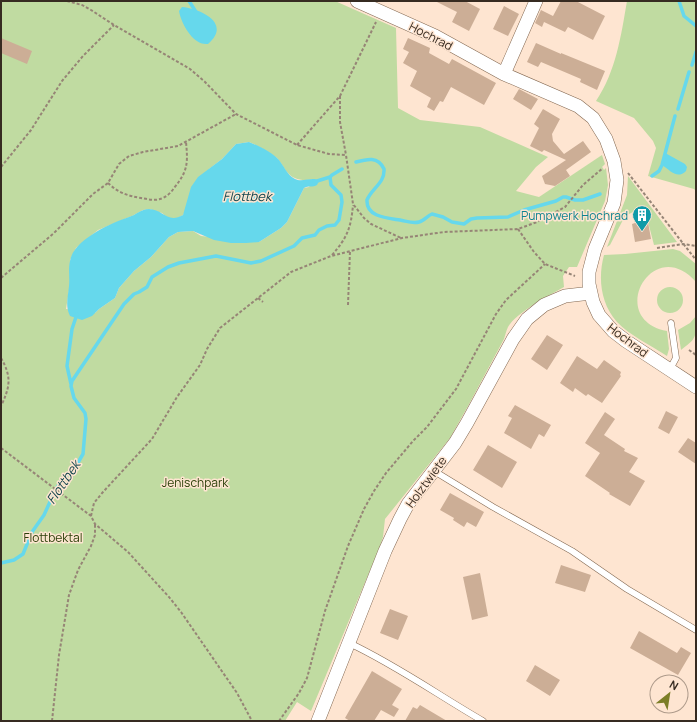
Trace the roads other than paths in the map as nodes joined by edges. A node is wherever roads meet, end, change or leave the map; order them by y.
1 (357, 1) edge
2 (536, 1) edge
3 (504, 74) junction
4 (591, 293) junction
5 (671, 323) dead end
6 (670, 369) junction
7 (696, 387) edge
8 (434, 470) junction
9 (696, 630) edge
10 (348, 643) junction
11 (318, 721) edge
12 (483, 721) edge

1 - 3 street, Hochrad
2 - 3 street
3 - 4 street, Hochrad
4 - 6 street, Hochrad
4 - 8 street, Holztwiete
5 - 6 lane
6 - 7 street, Hochrad
8 - 9 lane
8 - 10 street, Holztwiete
10 - 11 street, Holztwiete
10 - 12 lane

